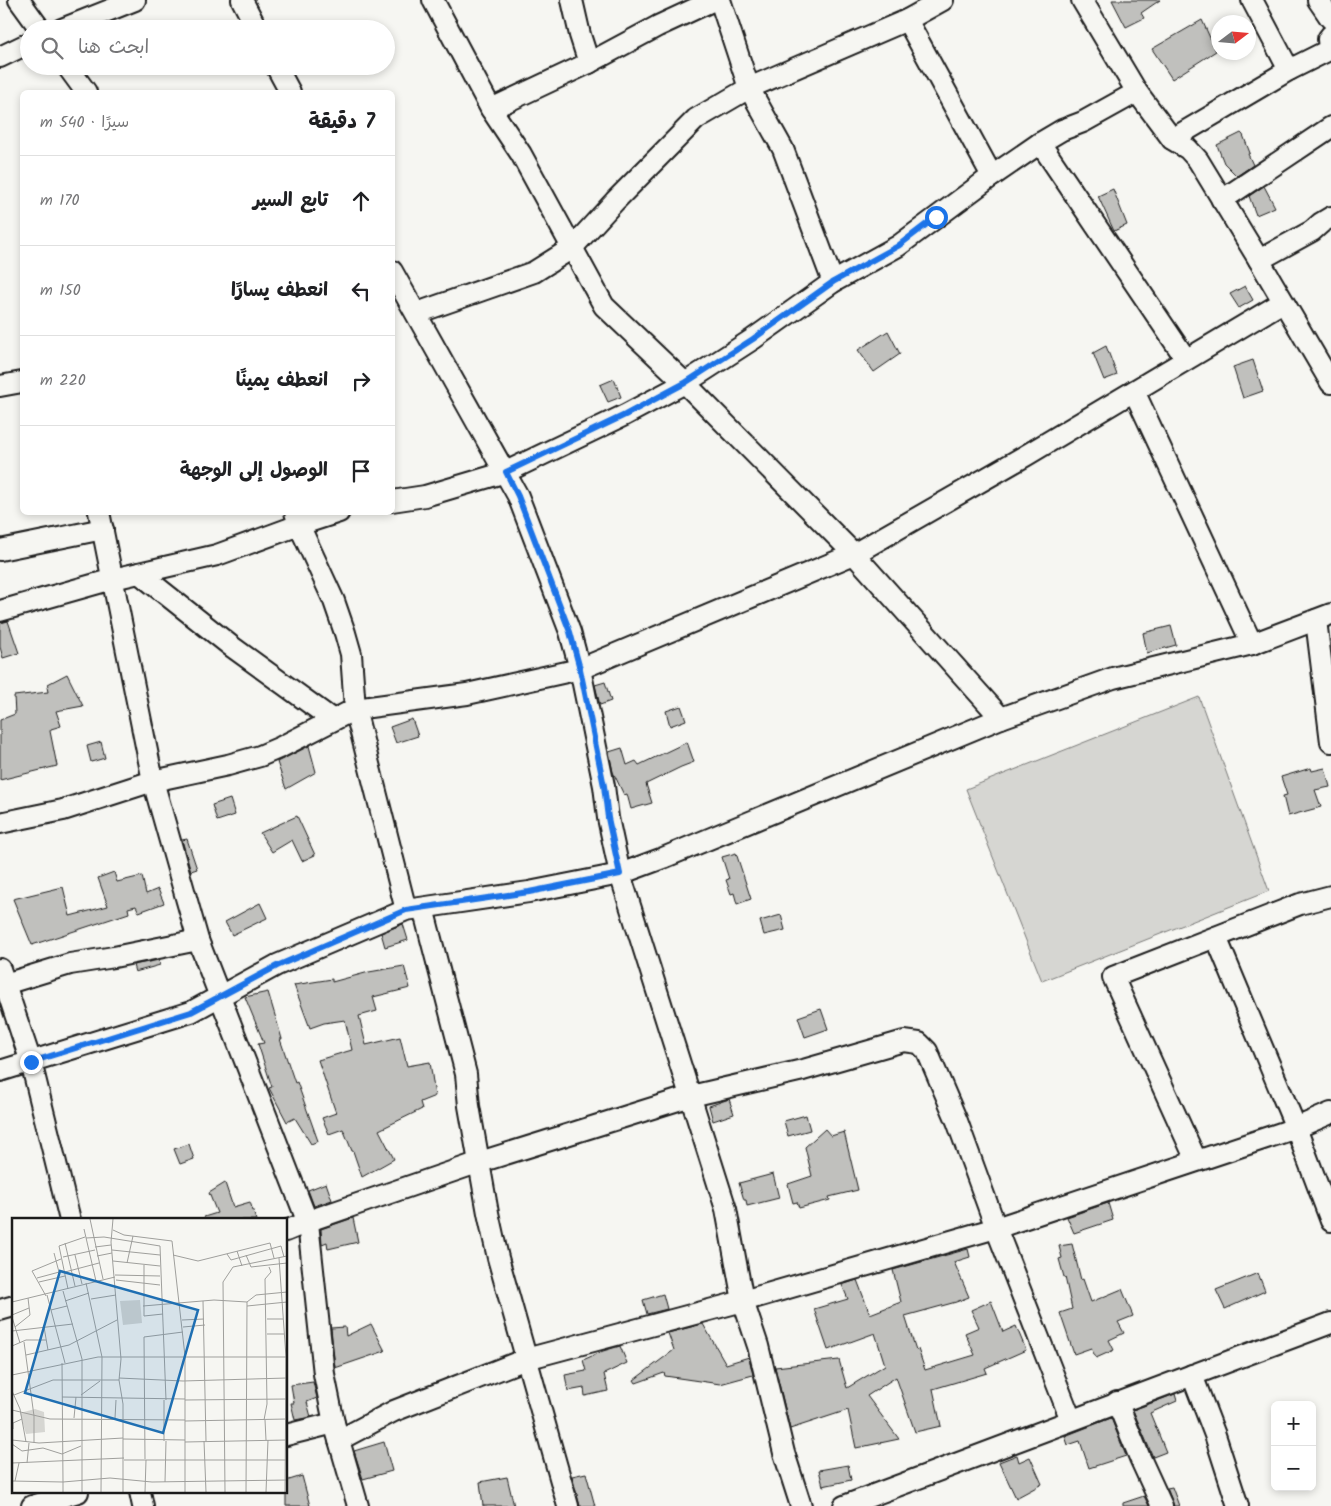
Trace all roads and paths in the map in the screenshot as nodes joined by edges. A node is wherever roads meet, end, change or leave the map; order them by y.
1 (19, 0) edge
2 (135, 0) edge
3 (242, 0) edge
4 (433, 0) edge
5 (572, 0) edge
6 (714, 0) edge
7 (720, 0) edge
8 (943, 0) edge
9 (1252, 0) edge
10 (1318, 0) edge
11 (1091, 3) edge
12 (33, 20) edge
13 (85, 20) edge
14 (252, 20) edge
15 (908, 20) junction
16 (1331, 20) edge
17 (1330, 46) edge
18 (20, 48) edge
19 (0, 58) edge
20 (589, 63) junction
21 (1289, 70) junction
22 (74, 75) edge
23 (281, 75) edge
24 (749, 88) junction
25 (85, 90) edge
26 (289, 90) edge
27 (1138, 92) junction
28 (491, 109) junction
29 (1331, 128) edge
30 (1172, 139) junction
31 (1040, 143) junction
32 (992, 176) junction
33 (1222, 200) junction
34 (1331, 217) edge
35 (572, 248) junction
36 (1259, 260) junction
37 (833, 282) junction
38 (398, 290) edge
39 (1283, 302) junction
40 (417, 313) junction
41 (1186, 360) junction
42 (20, 382) edge
43 (1331, 382) edge
44 (685, 383) junction
45 (0, 386) edge
46 (1134, 391) junction
47 (506, 472) junction
48 (395, 501) edge
49 (321, 515) edge
50 (297, 519) edge
51 (101, 521) edge
52 (0, 550) edge
53 (854, 554) junction
54 (139, 573) junction
55 (113, 579) junction
56 (0, 611) edge
57 (1324, 617) edge
58 (1252, 644) junction
59 (580, 669) junction
60 (356, 709) junction
61 (1001, 718) junction
62 (333, 720) junction
63 (1331, 742) edge
64 (153, 782) junction
65 (0, 823) edge
66 (620, 874) junction
67 (1331, 896) edge
68 (414, 909) junction
69 (1216, 937) junction
70 (198, 940) junction
71 (3, 977) edge
72 (220, 997) junction
73 (31, 1062) junction
74 (0, 1071) edge
75 (692, 1096) junction
76 (1331, 1113) edge
77 (1296, 1128) junction
78 (1196, 1160) junction
79 (480, 1162) junction
80 (70, 1218) edge
81 (1331, 1221) edge
82 (308, 1223) junction
83 (996, 1228) junction
84 (288, 1230) edge
85 (743, 1301) junction
86 (1331, 1323) edge
87 (526, 1359) junction
88 (1192, 1375) junction
89 (1117, 1402) junction
90 (1071, 1420) junction
91 (336, 1432) junction
92 (288, 1435) edge
93 (71, 1494) edge
94 (32, 1506) edge
95 (358, 1506) edge
96 (568, 1506) edge
97 (801, 1506) edge
98 (844, 1506) edge
99 (1162, 1506) edge
100 (1238, 1506) edge

1 - 12 street
2 - 13 street
3 - 14 street
4 - 28 street
5 - 20 street
6 - 20 street
7 - 24 street
8 - 15 street
9 - 21 street
10 - 16 street
11 - 27 street
15 - 24 street
15 - 32 street
17 - 21 street
18 - 19 street
20 - 28 street
21 - 30 street
22 - 25 street
23 - 26 street
24 - 35 street
24 - 37 street
27 - 30 street
27 - 31 street
28 - 35 street
29 - 33 street
30 - 33 street
31 - 32 street
31 - 41 street
32 - 37 street
33 - 36 street
34 - 36 street
35 - 40 street
35 - 44 street
36 - 39 street
37 - 44 street
38 - 40 street
39 - 41 street
39 - 43 street
40 - 47 street
41 - 46 street
42 - 45 street
44 - 47 street
44 - 53 street
46 - 53 street
46 - 58 street
47 - 48 street
47 - 59 street
49 - 50 street
50 - 54 street
50 - 60 street
51 - 52 street
51 - 55 street
53 - 59 street
53 - 61 street
54 - 55 street
54 - 62 street
55 - 56 street
55 - 64 street
57 - 58 street
57 - 63 street
58 - 61 street
59 - 60 street
59 - 66 street
60 - 62 street
60 - 68 street
61 - 66 street
62 - 64 street
64 - 65 street
64 - 70 street
66 - 68 street
66 - 75 street
67 - 69 street
68 - 72 street
68 - 79 street
69 - 77 street
69 - 78 street
70 - 71 street
70 - 72 street
71 - 73 street
72 - 73 street
72 - 82 street
73 - 74 street
73 - 80 street
75 - 79 street
75 - 83 street
75 - 85 street
76 - 77 street
77 - 78 street
77 - 81 street
78 - 83 street
79 - 82 street
79 - 87 street
82 - 84 street
82 - 91 street
83 - 85 street
83 - 90 street
85 - 87 street
85 - 97 street
86 - 88 street
87 - 91 street
87 - 96 street
88 - 89 street
88 - 100 street
89 - 90 street
89 - 99 street
90 - 98 street
91 - 92 street
91 - 95 street
93 - 94 street

